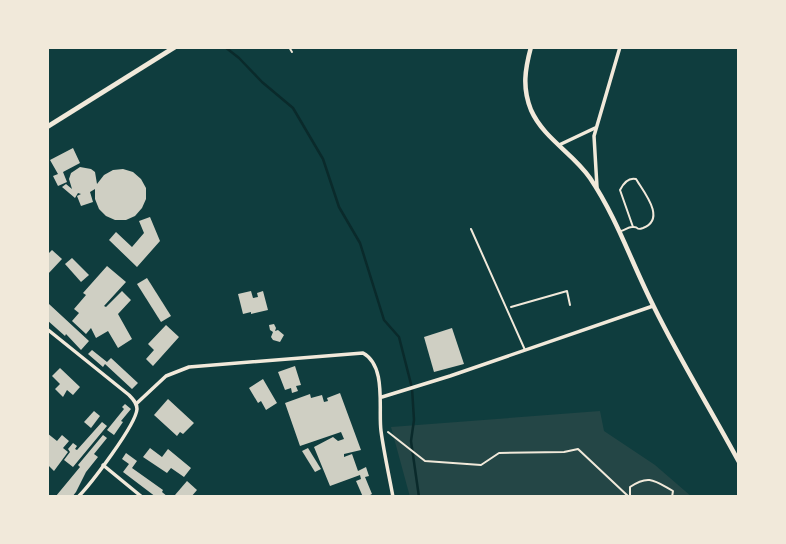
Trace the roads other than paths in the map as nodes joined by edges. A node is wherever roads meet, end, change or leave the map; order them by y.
1 (175, 47) edge
2 (289, 47) edge
3 (531, 47) edge
4 (620, 47) edge
5 (292, 52) dead end
6 (47, 127) edge
7 (595, 128) junction
8 (559, 146) junction
9 (598, 192) junction
10 (633, 227) junction
11 (471, 229) dead end
12 (620, 232) junction
13 (653, 306) junction
14 (47, 329) edge
15 (525, 351) junction
16 (382, 397) junction
17 (136, 404) junction
18 (739, 462) edge
19 (103, 465) junction
20 (78, 497) edge
21 (142, 497) edge
22 (393, 497) edge

1 - 6 main road
2 - 5 lane
3 - 8 street
4 - 7 street
7 - 8 street
7 - 9 street
8 - 9 street
9 - 12 street
10 - 10 lane
10 - 12 lane
11 - 15 lane
12 - 13 street
13 - 15 street
13 - 18 street
14 - 17 street
15 - 16 street
16 - 17 street
16 - 22 street
17 - 19 street
19 - 20 street
19 - 21 street

